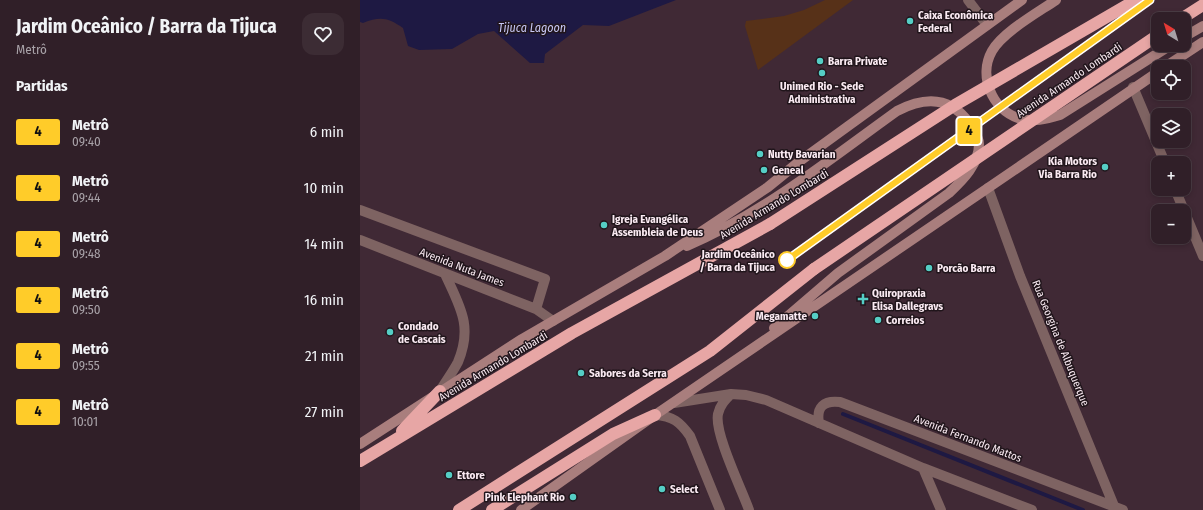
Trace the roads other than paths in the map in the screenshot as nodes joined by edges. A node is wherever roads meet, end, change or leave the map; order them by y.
1 (968, 0) edge
2 (1022, 0) edge
3 (1056, 0) edge
4 (1136, 0) edge
5 (1203, 5) edge
6 (1191, 12) edge
7 (987, 25) junction
8 (1203, 26) edge
9 (1191, 33) edge
10 (1151, 39) edge
11 (1203, 42) edge
12 (1160, 52) edge
13 (1176, 60) edge
14 (1151, 77) edge
15 (1134, 88) junction
16 (1162, 156) edge
17 (988, 188) junction
18 (1179, 196) edge
19 (360, 210) edge
20 (360, 240) edge
21 (665, 256) junction
22 (1203, 256) edge
23 (445, 274) junction
24 (536, 309) junction
25 (553, 321) junction
26 (746, 353) junction
27 (440, 391) junction
28 (731, 394) junction
29 (674, 403) junction
30 (655, 415) junction
31 (819, 424) junction
32 (392, 442) junction
33 (360, 444) edge
34 (360, 461) edge
35 (923, 468) junction
36 (1119, 508) edge
37 (459, 510) edge
38 (492, 510) edge
39 (521, 510) edge
40 (720, 510) edge
41 (750, 510) edge
42 (941, 510) edge
43 (1032, 510) edge

1 - 7 street
2 - 7 main road, Avenida Armando Lombardi
3 - 12 main road
4 - 32 highway, Avenida Armando Lombardi, bridge
5 - 6 highway
7 - 21 main road, Avenida Armando Lombardi
8 - 9 main road
10 - 37 highway, Avenida Armando Lombardi, bridge
11 - 13 main road
14 - 15 main road
15 - 16 street
15 - 17 main road
17 - 26 main road
17 - 36 street, Rua Georgina de Albuquerque
18 - 22 street
19 - 24 street
20 - 23 street, Avenida Nuta James
21 - 25 main road, Avenida Armando Lombardi
21 - 26 main road
23 - 24 street, Avenida Nuta James
23 - 27 street
24 - 25 street, Avenida Nuta James
25 - 27 main road, Avenida Armando Lombardi
26 - 29 main road
27 - 32 highway
27 - 33 main road, Avenida Armando Lombardi
28 - 29 street
28 - 31 street
28 - 41 street
29 - 30 main road
30 - 38 highway
30 - 39 main road
30 - 40 street
31 - 35 street
31 - 36 street, Avenida Fernando Mattos
32 - 34 highway, Avenida Armando Lombardi
35 - 42 street
35 - 43 street

